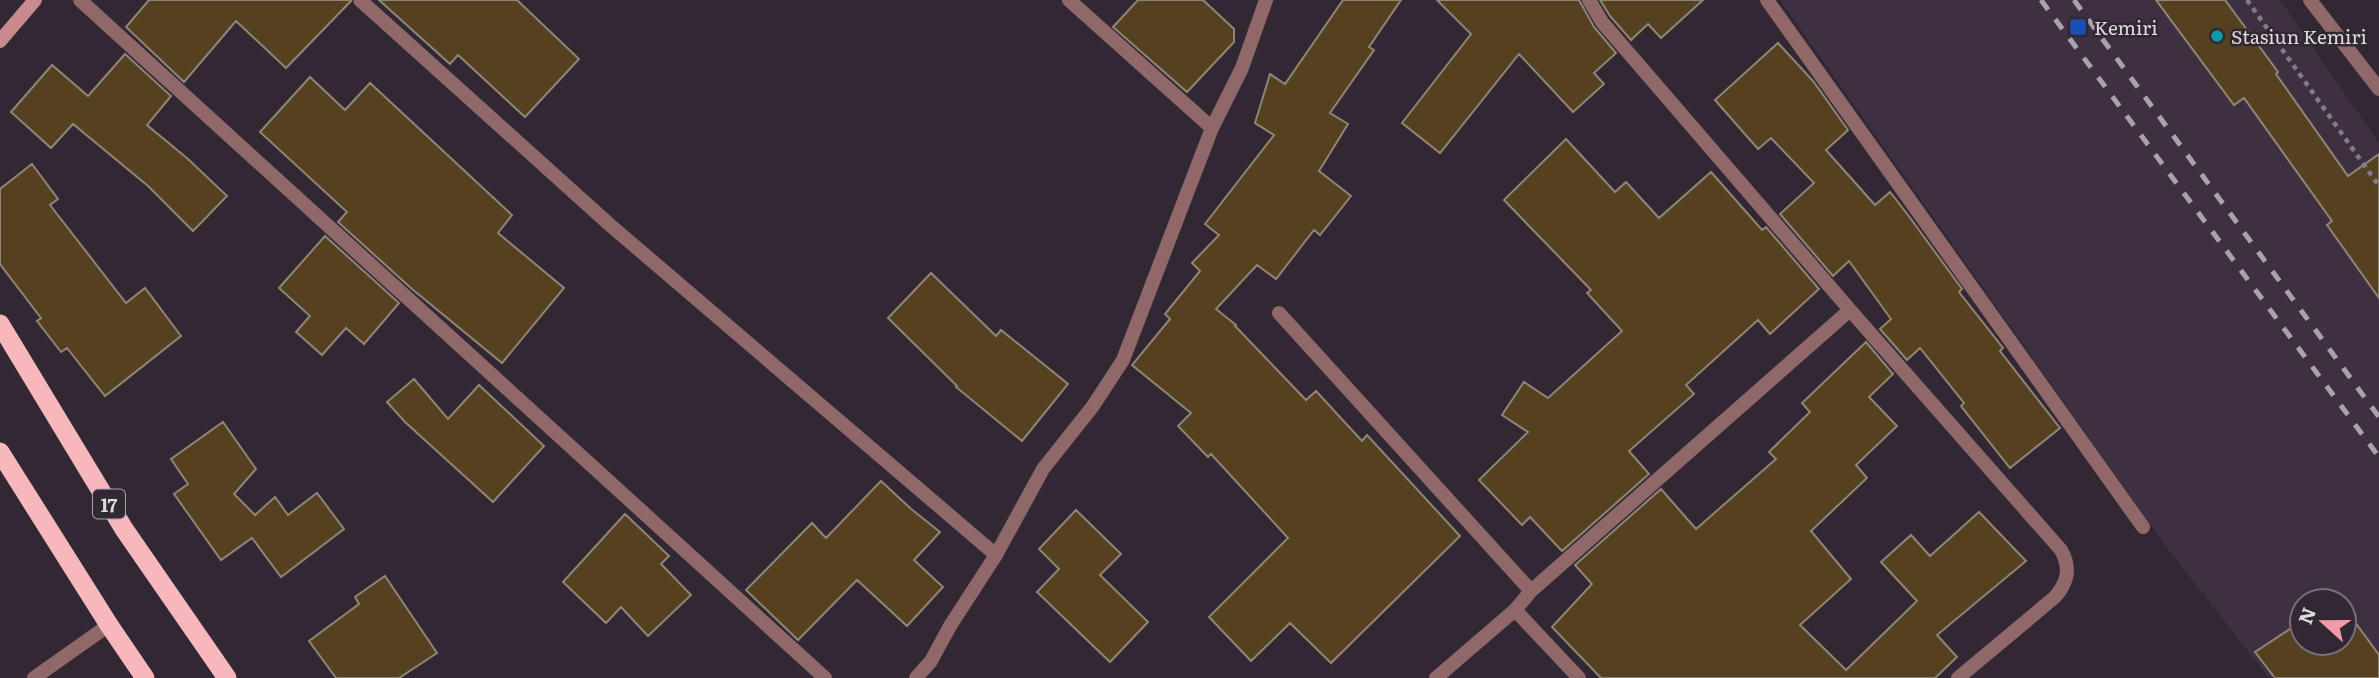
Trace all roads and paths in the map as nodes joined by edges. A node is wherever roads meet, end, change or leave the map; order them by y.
1 (36, 0) edge
2 (80, 0) edge
3 (360, 0) edge
4 (1069, 0) edge
5 (1266, 0) edge
6 (1589, 0) edge
7 (1767, 0) edge
8 (2247, 0) edge
9 (2310, 0) edge
10 (0, 41) edge
11 (2379, 89) edge
12 (1212, 128) junction
13 (2379, 186) edge
14 (1850, 310) junction
15 (1279, 313) dead end
16 (0, 324) edge
17 (0, 452) edge
18 (2143, 527) dead end
19 (996, 555) junction
20 (1531, 591) junction
21 (1515, 610) junction
22 (109, 625) junction
23 (34, 678) edge
24 (145, 678) edge
25 (227, 678) edge
26 (825, 678) edge
27 (916, 678) edge
28 (1436, 678) edge
29 (1579, 678) edge
30 (1958, 678) edge

1 - 10 main road
2 - 26 street
3 - 19 street
4 - 12 street
5 - 12 street
6 - 14 street
7 - 18 street
8 - 13 path
9 - 11 street
12 - 19 street
14 - 20 street
14 - 30 street
15 - 20 street
16 - 25 highway, 17
17 - 22 highway
19 - 27 street
20 - 21 street
21 - 28 street
21 - 29 street
22 - 23 street
22 - 24 highway

